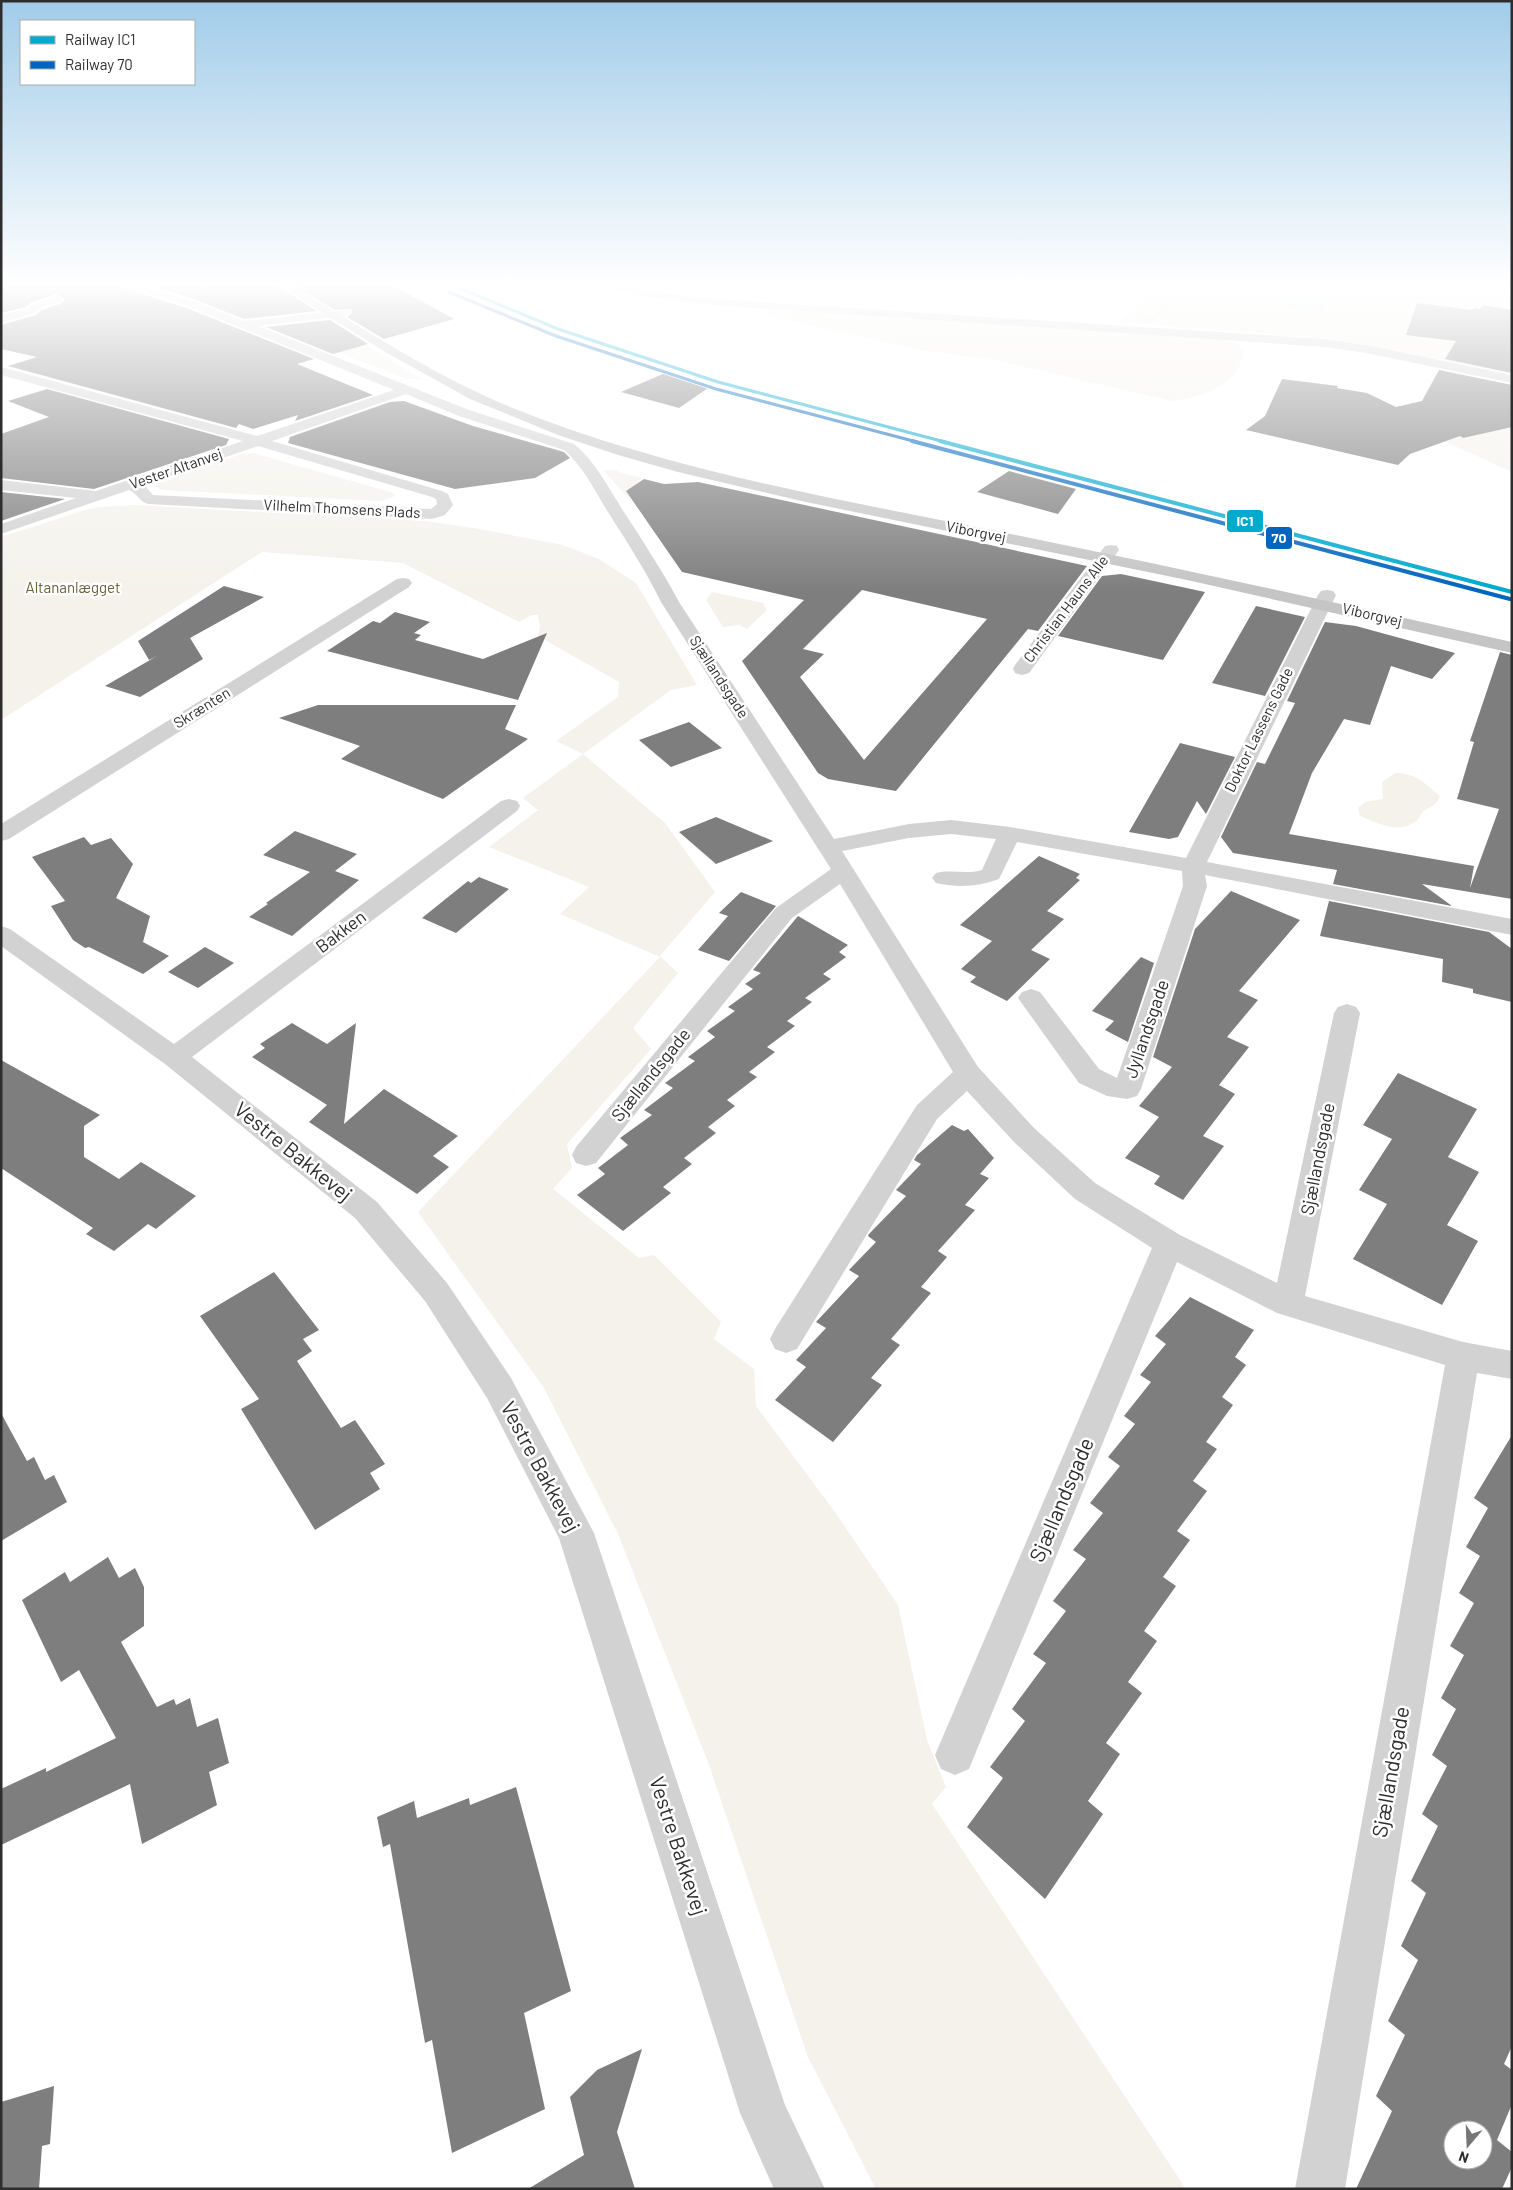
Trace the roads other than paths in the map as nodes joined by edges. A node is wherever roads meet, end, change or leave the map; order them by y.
1 (60, 387) edge
2 (399, 387) edge
3 (471, 387) edge
4 (406, 390) junction
5 (258, 441) junction
6 (1, 485) edge
7 (130, 485) junction
8 (97, 496) junction
9 (1, 528) edge
10 (1108, 554) junction
11 (403, 582) dead end
12 (1325, 600) junction
13 (1512, 638) edge
14 (1512, 648) edge
15 (1022, 669) dead end
16 (509, 806) dead end
17 (1, 834) edge
18 (1010, 834) junction
19 (828, 847) junction
20 (1193, 866) junction
21 (844, 871) junction
22 (944, 878) dead end
23 (1512, 926) edge
24 (1, 934) edge
25 (1031, 998) dead end
26 (1347, 1014) dead end
27 (174, 1057) junction
28 (968, 1074) junction
29 (586, 1155) dead end
30 (1169, 1244) junction
31 (1288, 1304) junction
32 (786, 1339) dead end
33 (1462, 1356) junction
34 (1512, 1365) edge
35 (954, 1755) dead end
36 (800, 2189) edge
37 (1320, 2189) edge

1 - 5 street
2 - 4 street, Sjællandsgade
3 - 10 main road, Viborgvej
4 - 5 street, Vester Altanvej
4 - 19 street, Sjællandsgade
5 - 7 street, Vester Altanvej
5 - 7 street, Vilhelm Thomsens Plads
6 - 8 street
7 - 8 street, Vester Altanvej
8 - 9 street, Vester Altanvej
10 - 12 main road, Viborgvej
10 - 15 street, Christian Hauns Alle
11 - 17 street, Skrænten
12 - 13 main road, Viborgvej
12 - 14 main road, Viborgvej
12 - 20 street, Doktor Lassens Gade
16 - 27 street, Bakken
18 - 19 street
18 - 20 street
18 - 22 street
19 - 21 street, Sjællandsgade
20 - 23 street
20 - 25 street, Jyllandsgade
21 - 28 street, Sjællandsgade
21 - 29 street, Sjællandsgade
24 - 27 street, Vestre Bakkevej
26 - 31 street, Sjællandsgade
27 - 36 street, Vestre Bakkevej
28 - 30 street, Sjællandsgade
28 - 32 street
30 - 31 street, Sjællandsgade
30 - 35 street, Sjællandsgade
31 - 33 street, Sjællandsgade
33 - 34 street, Sjællandsgade
33 - 37 street, Sjællandsgade

